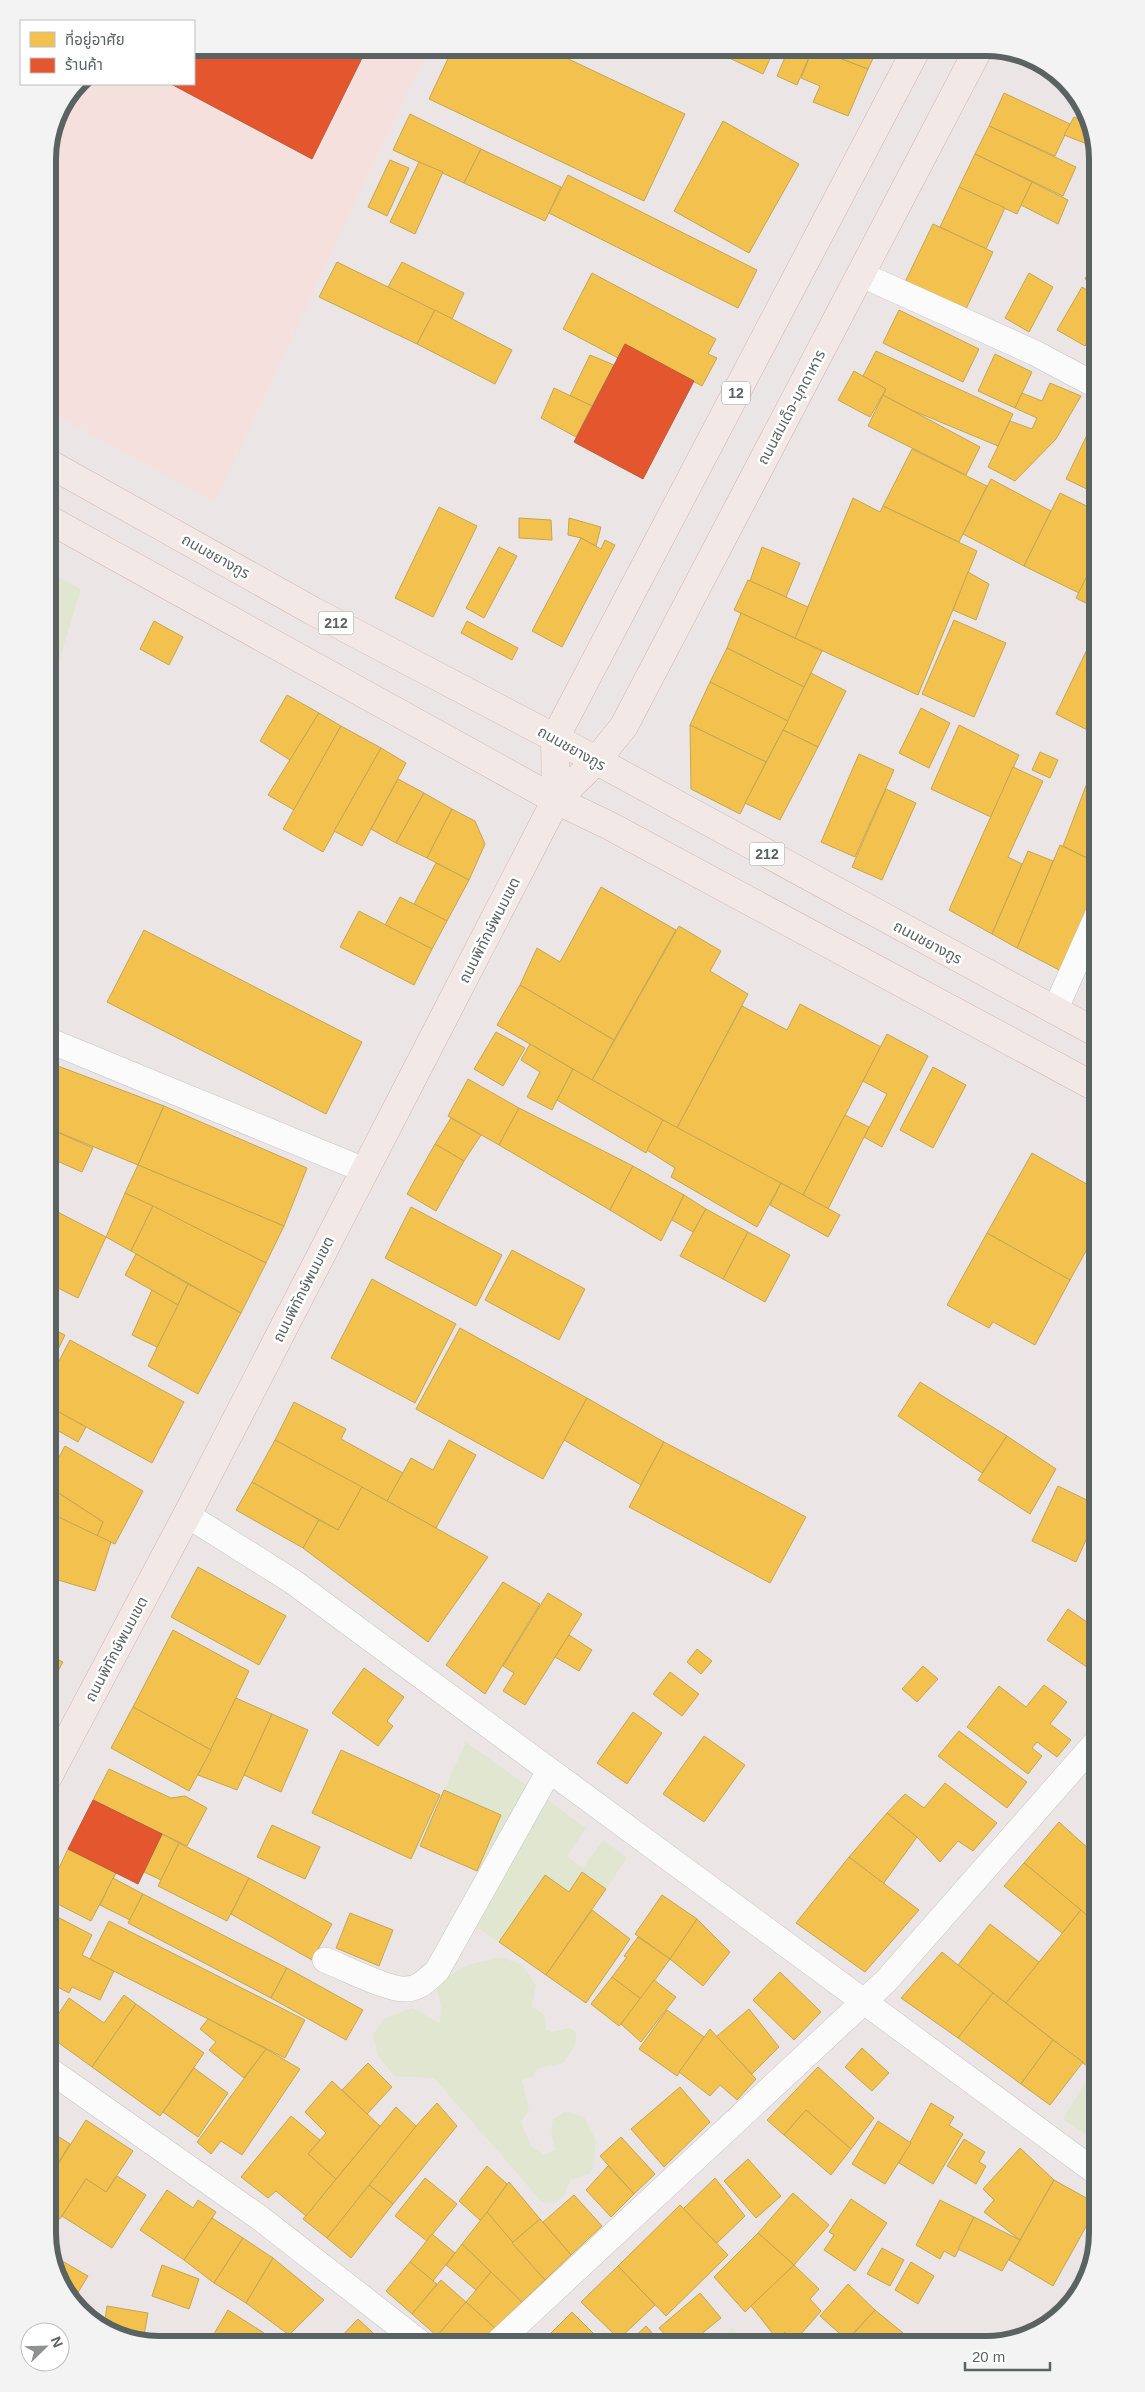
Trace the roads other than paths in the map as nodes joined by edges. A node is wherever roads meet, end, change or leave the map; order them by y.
1 (913, 56) edge
2 (975, 56) edge
3 (860, 274) junction
4 (1089, 381) edge
5 (56, 467) edge
6 (56, 523) edge
7 (555, 738) junction
8 (596, 762) junction
9 (556, 800) junction
10 (1089, 936) edge
11 (1055, 1010) junction
12 (1089, 1028) edge
13 (56, 1043) edge
14 (1089, 1083) edge
15 (364, 1170) junction
16 (188, 1515) junction
17 (1089, 1751) edge
18 (56, 1762) edge
19 (549, 1771) junction
20 (325, 1960) dead end
21 (864, 2002) junction
22 (56, 2075) edge
23 (1089, 2166) edge
24 (412, 2336) edge
25 (505, 2336) edge

1 - 7 main road, 12
2 - 3 main road, ถนนสมเด็จ-มุกดาหาร
3 - 4 street
3 - 8 main road, ถนนสมเด็จ-มุกดาหาร
5 - 7 main road, ถนนชยางกูร / 212
6 - 9 main road
7 - 8 main road, ถนนชยางกูร / 212
7 - 9 main road
8 - 9 main road, ถนนสมเด็จ-มุกดาหาร
8 - 11 main road, ถนนชยางกูร / 212
9 - 14 main road
9 - 15 main road, ถนนพิทักษ์พนมเขต
10 - 11 street
11 - 12 main road, ถนนชยางกูร / 212
13 - 15 street
15 - 16 main road, ถนนพิทักษ์พนมเขต
16 - 18 main road, ถนนพิทักษ์พนมเขต
16 - 19 street
17 - 21 street
19 - 20 street
19 - 21 street
21 - 23 street
21 - 25 street
22 - 24 street

